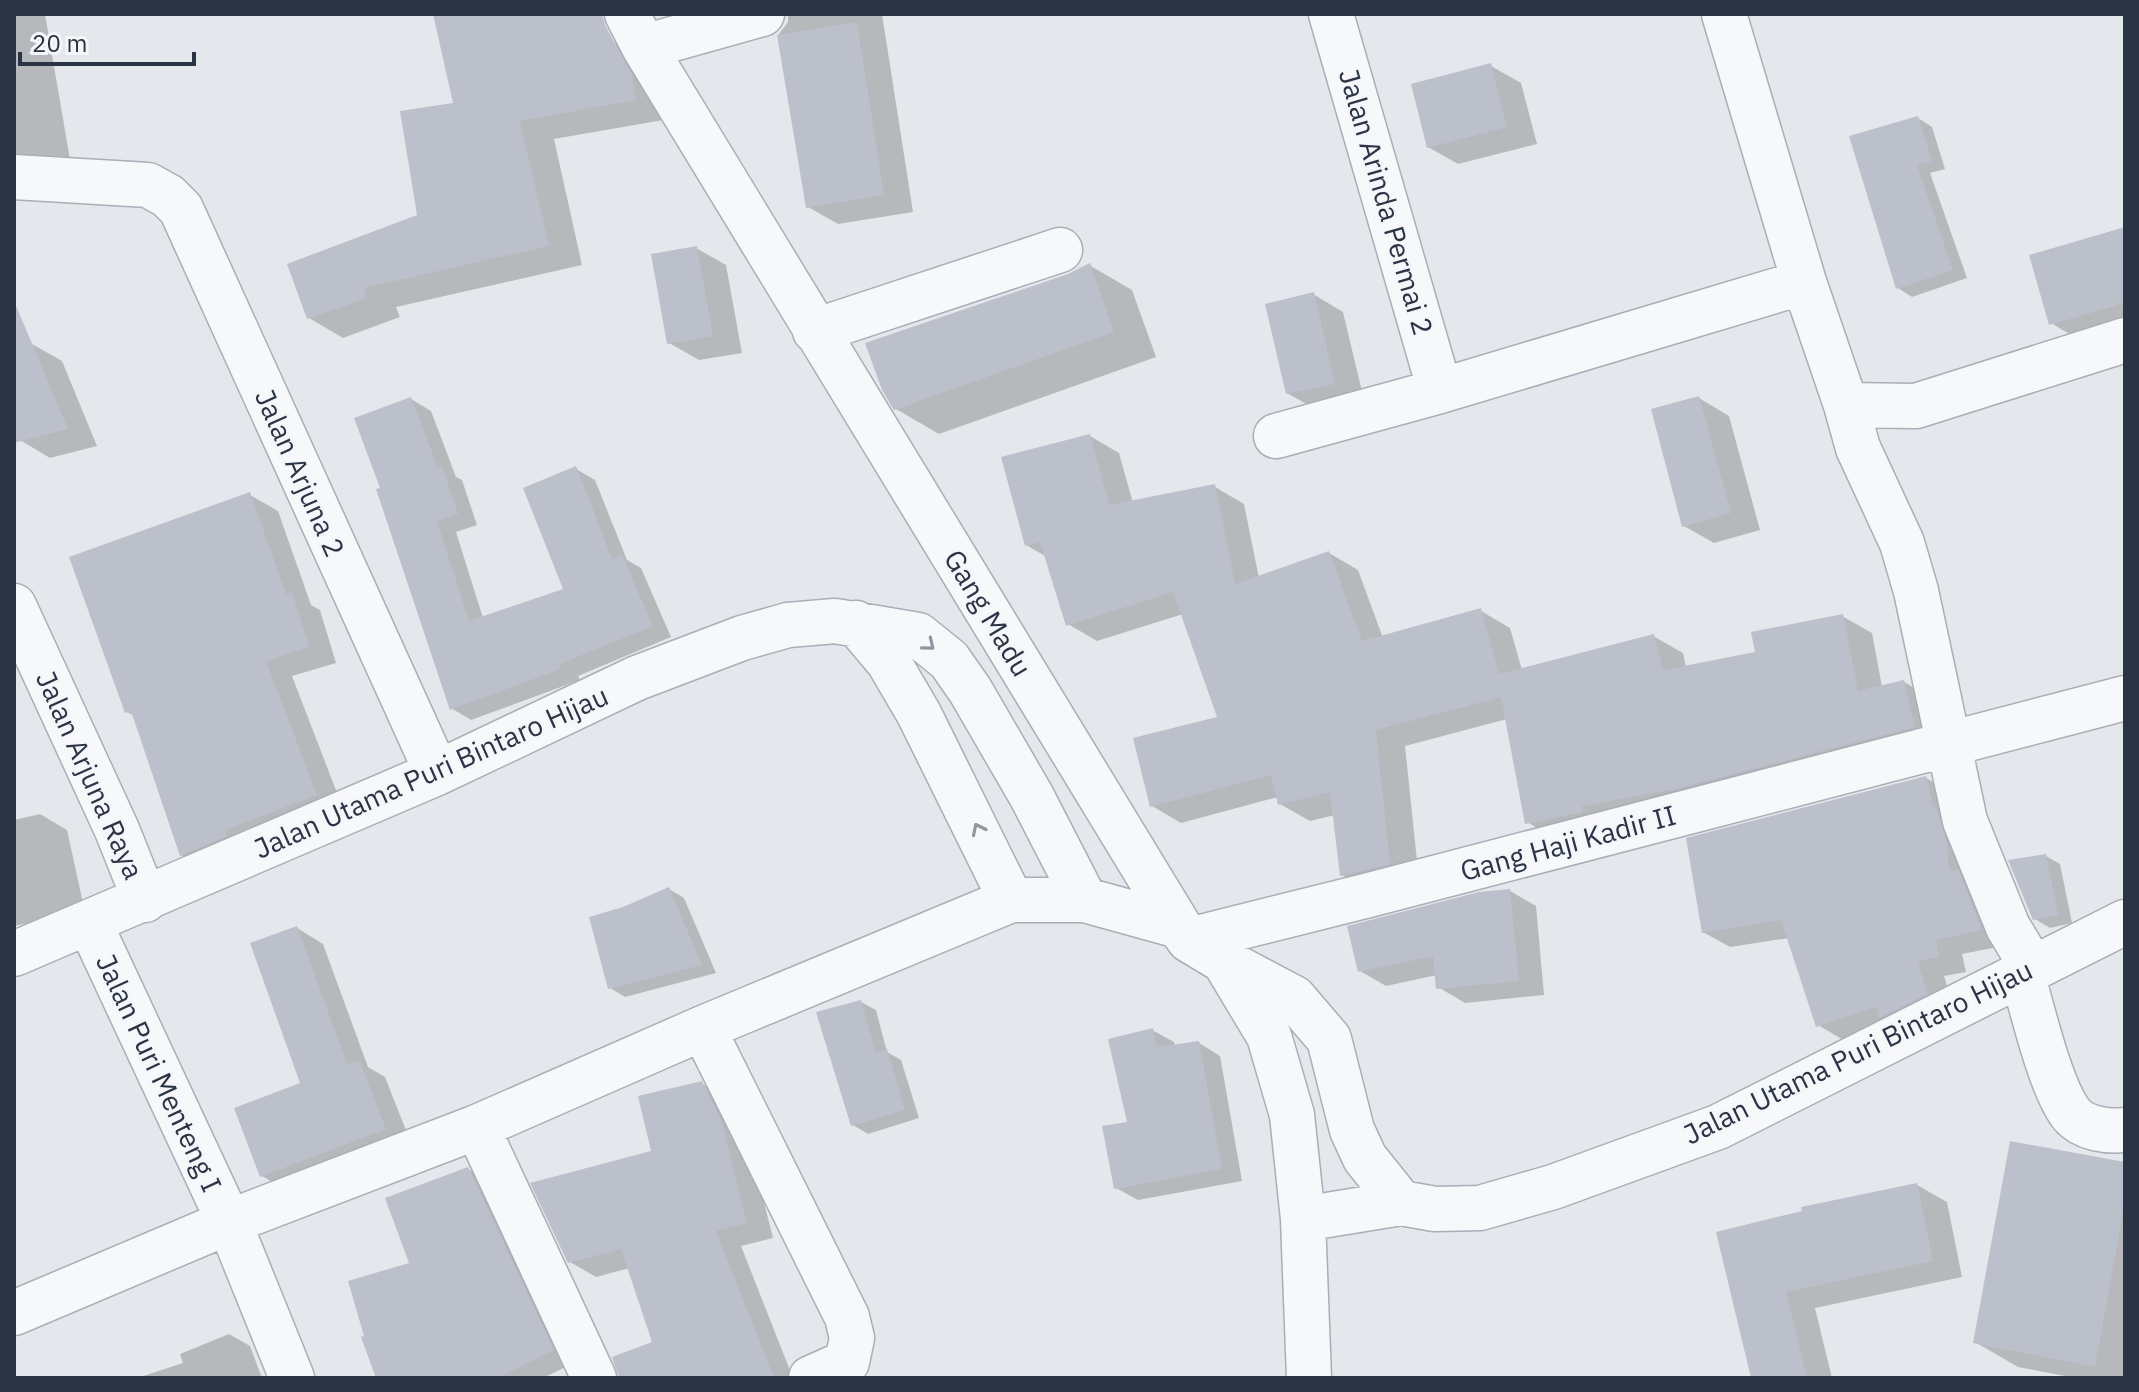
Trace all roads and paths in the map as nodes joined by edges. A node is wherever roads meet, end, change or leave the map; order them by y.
1 (762, 14) edge
2 (1331, 14) edge
3 (1724, 14) edge
4 (636, 30) edge
5 (14, 177) edge
6 (1060, 250) dead end
7 (1804, 282) junction
8 (815, 331) junction
9 (2125, 340) edge
10 (1440, 391) junction
11 (1846, 405) junction
12 (1276, 436) dead end
13 (14, 606) edge
14 (856, 623) junction
15 (2125, 698) edge
16 (1947, 744) junction
17 (437, 773) junction
18 (145, 900) junction
19 (1011, 900) junction
20 (1085, 900) junction
21 (2125, 922) edge
22 (90, 924) junction
23 (1197, 942) junction
24 (14, 954) edge
25 (2027, 970) junction
26 (703, 1028) junction
27 (477, 1127) junction
28 (2125, 1130) edge
29 (1401, 1203) junction
30 (1303, 1219) junction
31 (229, 1222) junction
32 (14, 1313) edge
33 (292, 1378) edge
34 (594, 1378) edge
35 (811, 1378) edge
36 (1309, 1378) edge

1 - 4 street
2 - 10 street, Jalan Arinda Permai 2
3 - 7 street
4 - 8 street, Gang Madu
5 - 17 street, Jalan Arjuna 2
6 - 8 street
7 - 10 street
7 - 11 street
8 - 23 street, Gang Madu
9 - 11 street
10 - 12 street
11 - 16 street
13 - 18 street, Jalan Arjuna Raya
14 - 17 street, Jalan Utama Puri Bintaro Hijau
19 -> 14 street
14 -> 20 street, Jalan Utama Puri Bintaro Hijau
15 - 16 street, Gang Haji Kadir II
16 - 23 street, Gang Haji Kadir II
16 - 25 street
17 - 18 street, Jalan Utama Puri Bintaro Hijau
18 - 22 street, Jalan Utama Puri Bintaro Hijau
19 - 20 street
19 - 26 street
20 - 23 street
21 - 25 street, Jalan Utama Puri Bintaro Hijau
22 - 24 street, Jalan Utama Puri Bintaro Hijau
22 - 31 street, Jalan Puri Menteng I
23 - 29 street
23 - 30 street, Gang Madu
25 - 28 street
25 - 29 street, Jalan Utama Puri Bintaro Hijau
26 - 27 street
26 - 35 street
27 - 31 street
27 - 34 street
29 - 30 street, Jalan Utama Puri Bintaro Hijau
30 - 36 street, Gang Madu
31 - 32 street
31 - 33 street, Jalan Puri Menteng I

